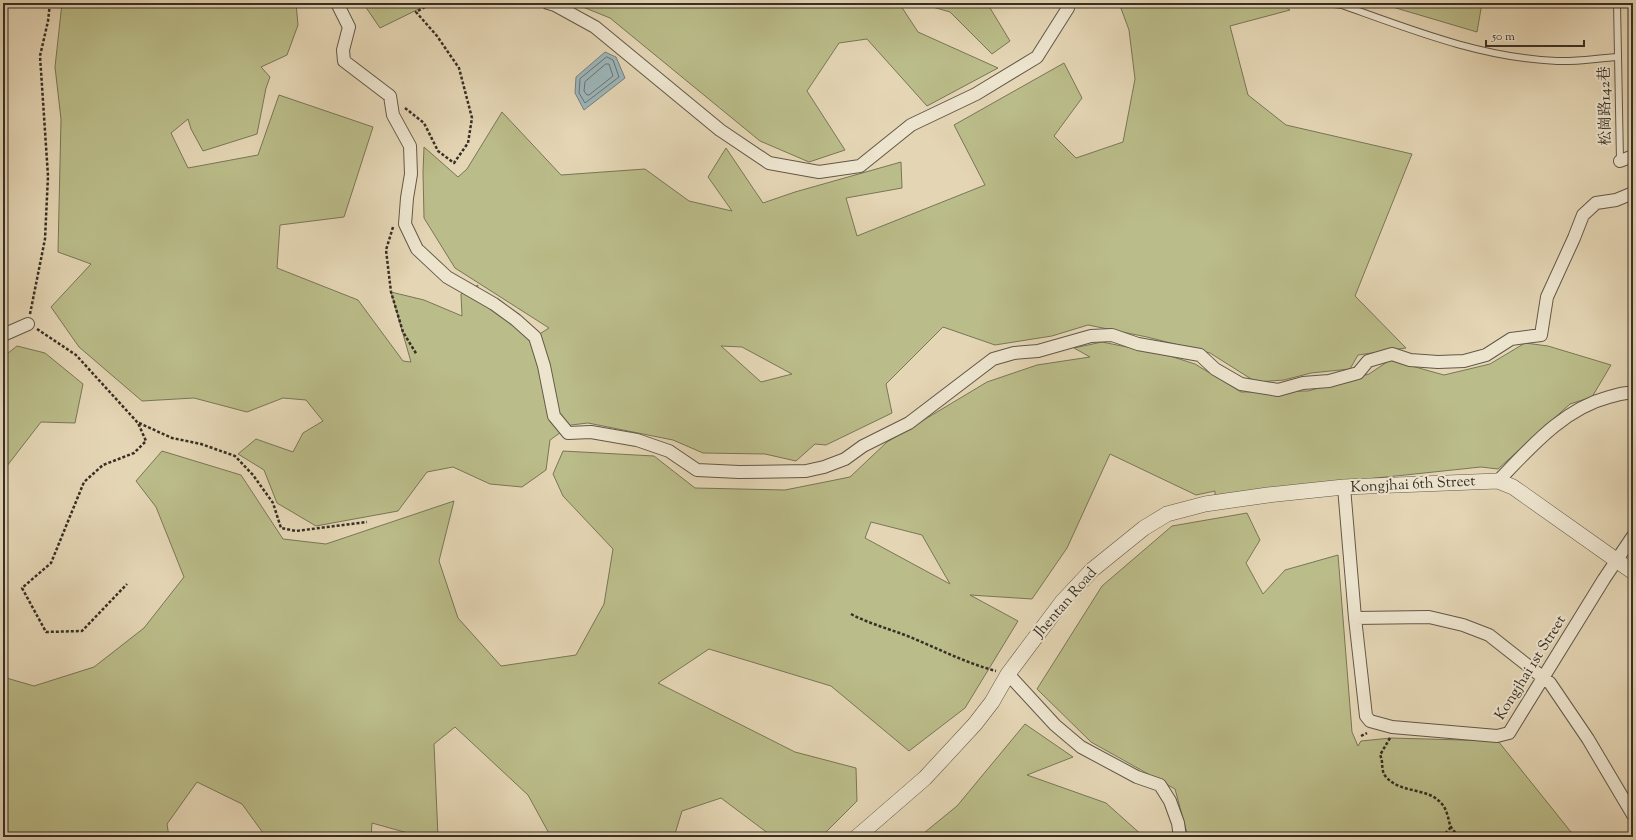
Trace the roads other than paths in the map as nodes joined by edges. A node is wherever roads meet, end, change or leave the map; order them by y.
1 (337, 3) edge
2 (548, 3) edge
3 (1069, 3) edge
4 (1327, 3) edge
5 (1617, 3) edge
6 (1618, 57) junction
7 (1633, 156) edge
8 (1620, 161) joint
9 (1633, 193) edge
10 (28, 324) road end
11 (3, 335) edge
12 (1633, 393) edge
13 (1498, 481) junction
14 (1344, 487) junction
15 (1633, 536) edge
16 (1617, 560) junction
17 (1633, 572) edge
18 (1355, 618) junction
19 (1008, 674) junction
20 (1544, 678) junction
21 (1366, 716) joint
22 (1631, 807) edge
23 (857, 837) edge
24 (1180, 837) edge

1 - 9 street
2 - 3 street
4 - 6 lane
5 - 6 lane, 松崗路142巷
6 - 8 lane, 松崗路142巷
7 - 8 street
10 - 11 street
12 - 13 street
13 - 14 street, Kongjhai 6th Street
13 - 16 street, Kongjhai 6th Street
14 - 18 street, Kongjhai 6th Street
14 - 19 street, Jhentan Road
15 - 16 street, Kongjhai 1st Street
16 - 17 street, Kongjhai 6th Street
16 - 20 street, Kongjhai 1st Street
18 - 20 street
18 - 21 street, Kongjhai 6th Street
19 - 23 street, Jhentan Road
19 - 24 street
20 - 21 street, Kongjhai 1st Street
20 - 22 street

